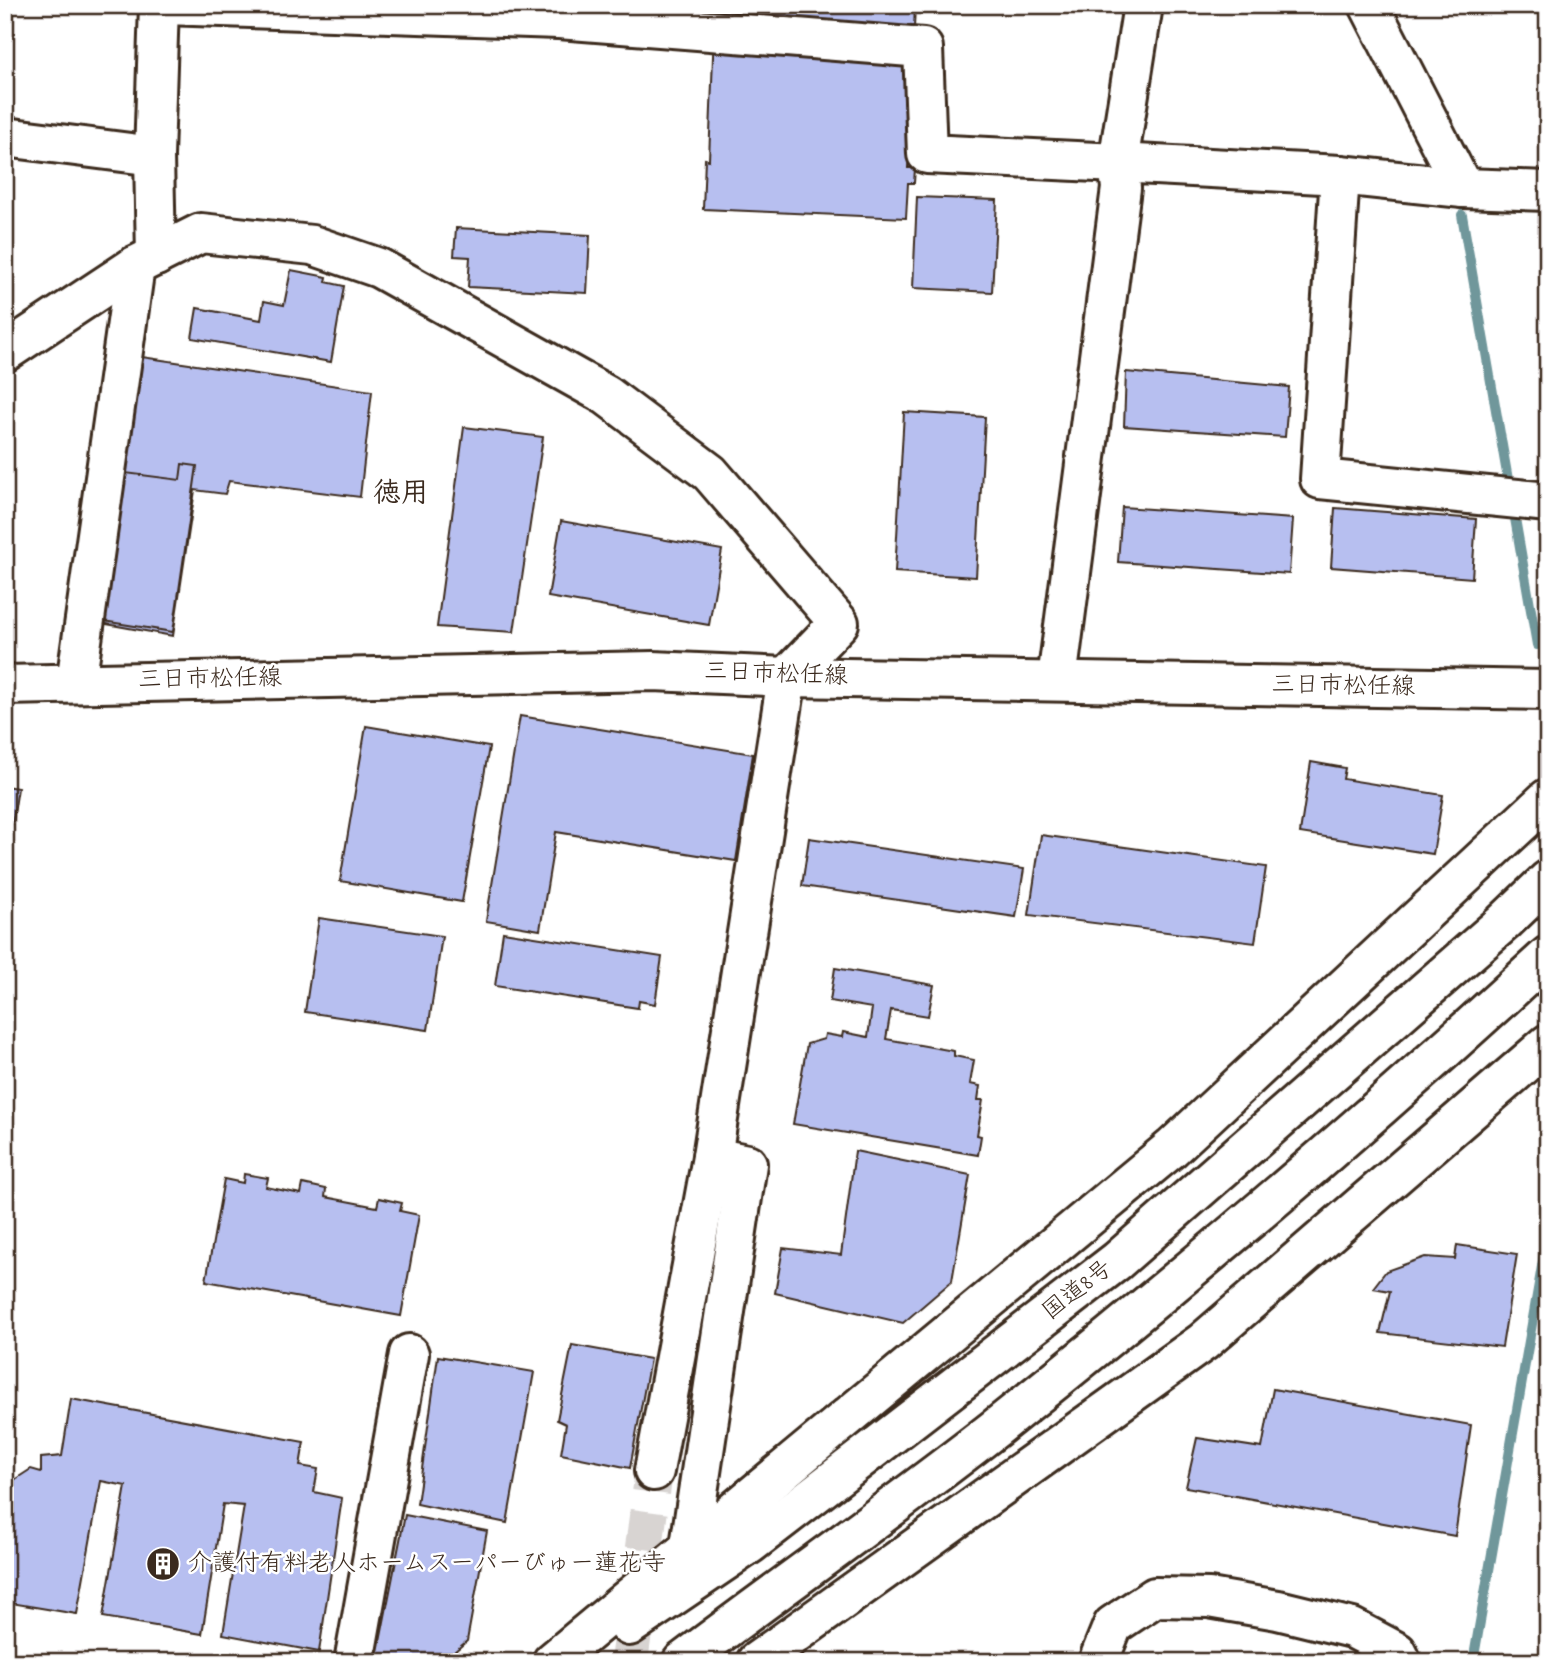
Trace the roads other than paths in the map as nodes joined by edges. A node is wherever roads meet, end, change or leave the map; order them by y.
1 (159, 5) edge
2 (165, 5) edge
3 (1143, 5) edge
4 (1369, 5) edge
5 (559, 12) edge
6 (5, 137) edge
7 (154, 156) junction
8 (1118, 163) junction
9 (1340, 175) junction
10 (1463, 188) junction
11 (1548, 191) edge
12 (145, 261) junction
13 (5, 352) edge
14 (1522, 499) edge
15 (787, 677) junction
16 (1057, 680) junction
17 (76, 683) junction
18 (5, 685) edge
19 (1548, 690) edge
20 (1548, 798) edge
21 (1548, 880) edge
22 (1548, 957) edge
23 (1548, 1044) edge
24 (712, 1157) junction
25 (409, 1354) dead end
26 (654, 1471) tunnel mouth
27 (690, 1546) junction
28 (354, 1662) edge
29 (552, 1662) edge
30 (576, 1662) edge
31 (682, 1662) edge
32 (756, 1662) edge
33 (1098, 1662) edge
34 (1402, 1662) edge

1 - 7 main road
2 - 5 main road
3 - 8 main road
4 - 10 main road
5 - 8 main road
6 - 7 main road
7 - 12 main road
8 - 9 main road
8 - 16 main road
9 - 10 main road
9 - 14 main road
10 - 11 main road
12 - 13 main road
12 - 15 main road
12 - 17 main road
15 - 16 main road, 三日市松任線
15 - 17 main road, 三日市松任線
15 - 24 main road
16 - 19 main road, 三日市松任線
17 - 18 main road, 三日市松任線
20 - 27 main road
21 - 30 main road, 国道8号
22 - 31 main road
23 - 32 main road
24 - 26 main road
24 - 27 main road
25 - 28 main road
27 - 29 main road
33 - 34 main road

